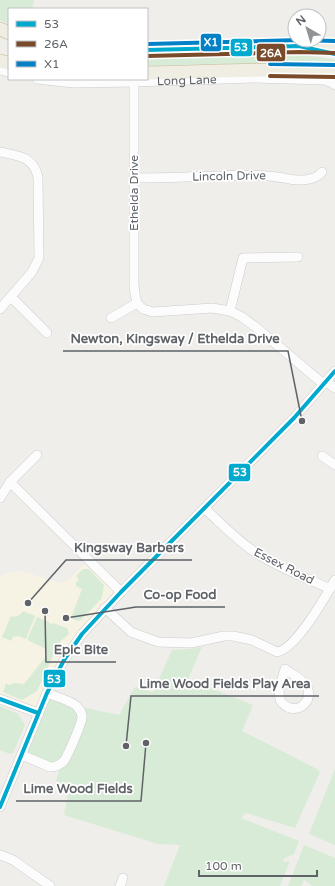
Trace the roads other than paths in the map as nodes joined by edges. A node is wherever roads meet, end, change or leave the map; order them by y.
1 (287, 46) edge
2 (308, 48) edge
3 (148, 50) edge
4 (335, 54) edge
5 (335, 71) edge
6 (148, 73) edge
7 (46, 80) edge
8 (134, 82) junction
9 (335, 86) edge
10 (0, 152) edge
11 (322, 172) dead end
12 (134, 178) junction
13 (298, 257) dead end
14 (11, 297) junction
15 (137, 303) junction
16 (0, 309) edge
17 (230, 311) junction
18 (111, 318) dead end
19 (47, 333) dead end
20 (335, 371) edge
21 (326, 383) junction
22 (335, 388) edge
23 (37, 455) dead end
24 (322, 456) dead end
25 (335, 465) edge
26 (10, 482) junction
27 (0, 498) edge
28 (204, 508) junction
29 (335, 580) edge
30 (330, 589) junction
31 (121, 592) junction
32 (105, 608) junction
33 (277, 652) junction
34 (285, 668) dead end
35 (47, 694) junction
36 (0, 699) edge
37 (38, 713) junction
38 (22, 755) junction
39 (0, 807) edge
40 (0, 855) edge
41 (50, 886) edge

1 - 3 highway
2 - 4 street
5 - 6 highway, Long Lane
7 - 8 street, Long Lane
8 - 9 street, Long Lane
8 - 12 street, Ethelda Drive
10 - 14 street
11 - 12 street, Lincoln Drive
12 - 15 street, Ethelda Drive
13 - 17 street
14 - 16 street
14 - 19 street
15 - 17 street
15 - 18 street
17 - 21 street
20 - 21 street
21 - 22 street
21 - 28 street
23 - 26 street
24 - 25 street
26 - 27 street
26 - 31 street
28 - 30 street, Essex Road
28 - 31 street
29 - 30 street
30 - 33 street
31 - 32 street
32 - 33 street
32 - 35 street
33 - 34 street
35 - 37 street
35 - 38 street
36 - 37 street
37 - 38 street
38 - 39 street
40 - 41 street

